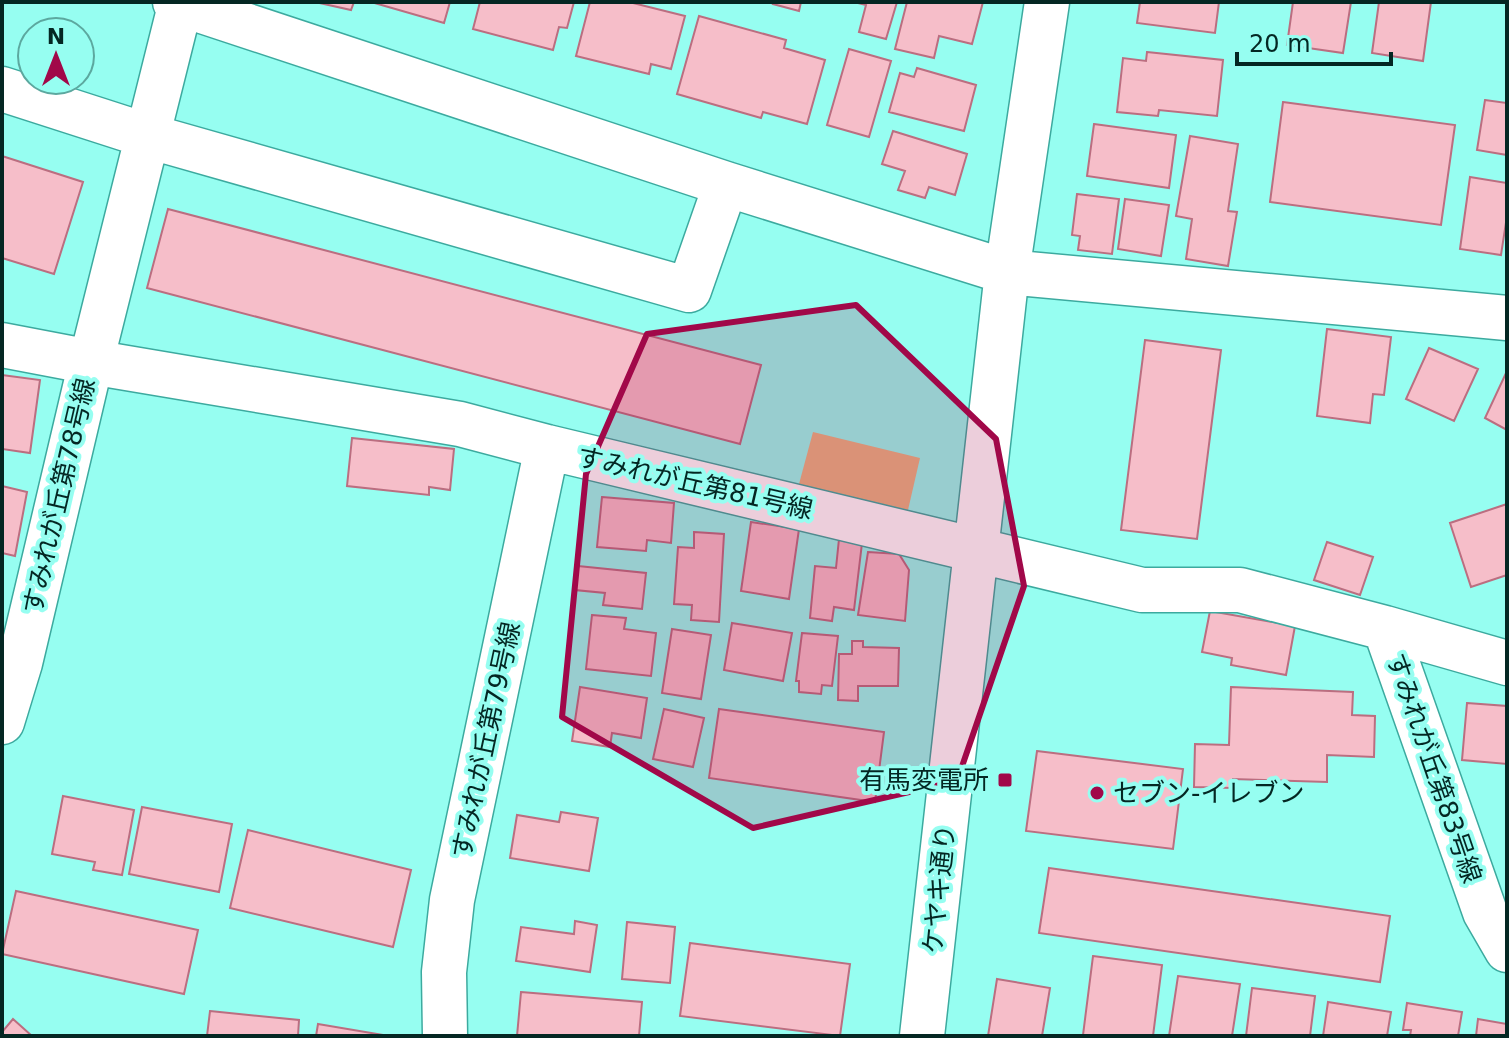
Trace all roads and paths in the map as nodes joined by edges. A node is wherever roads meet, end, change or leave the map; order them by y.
1 (1047, 2) edge
2 (179, 3) edge
3 (2, 89) edge
4 (148, 136) junction
5 (726, 184) junction
6 (1007, 272) junction
7 (1507, 318) edge
8 (2, 345) edge
9 (91, 362) junction
10 (547, 447) junction
11 (977, 550) junction
12 (1385, 628) junction
13 (1507, 663) edge
14 (2, 722) edge
15 (1507, 950) edge
16 (445, 1036) edge
17 (922, 1036) edge

1 - 6 street, ケヤキ通り
2 - 4 street, すみれが丘第78号線
2 - 5 street
3 - 4 street
4 - 5 street
4 - 9 street, すみれが丘第78号線
5 - 6 street
6 - 7 street
6 - 11 street, ケヤキ通り
8 - 9 street, すみれが丘第81号線
9 - 10 street, すみれが丘第81号線
9 - 14 street, すみれが丘第78号線
10 - 11 street, すみれが丘第81号線
10 - 16 street, すみれが丘第79号線
11 - 12 street, すみれが丘第81号線
11 - 17 street, ケヤキ通り
12 - 13 street, すみれが丘第81号線
12 - 15 street, すみれが丘第83号線

